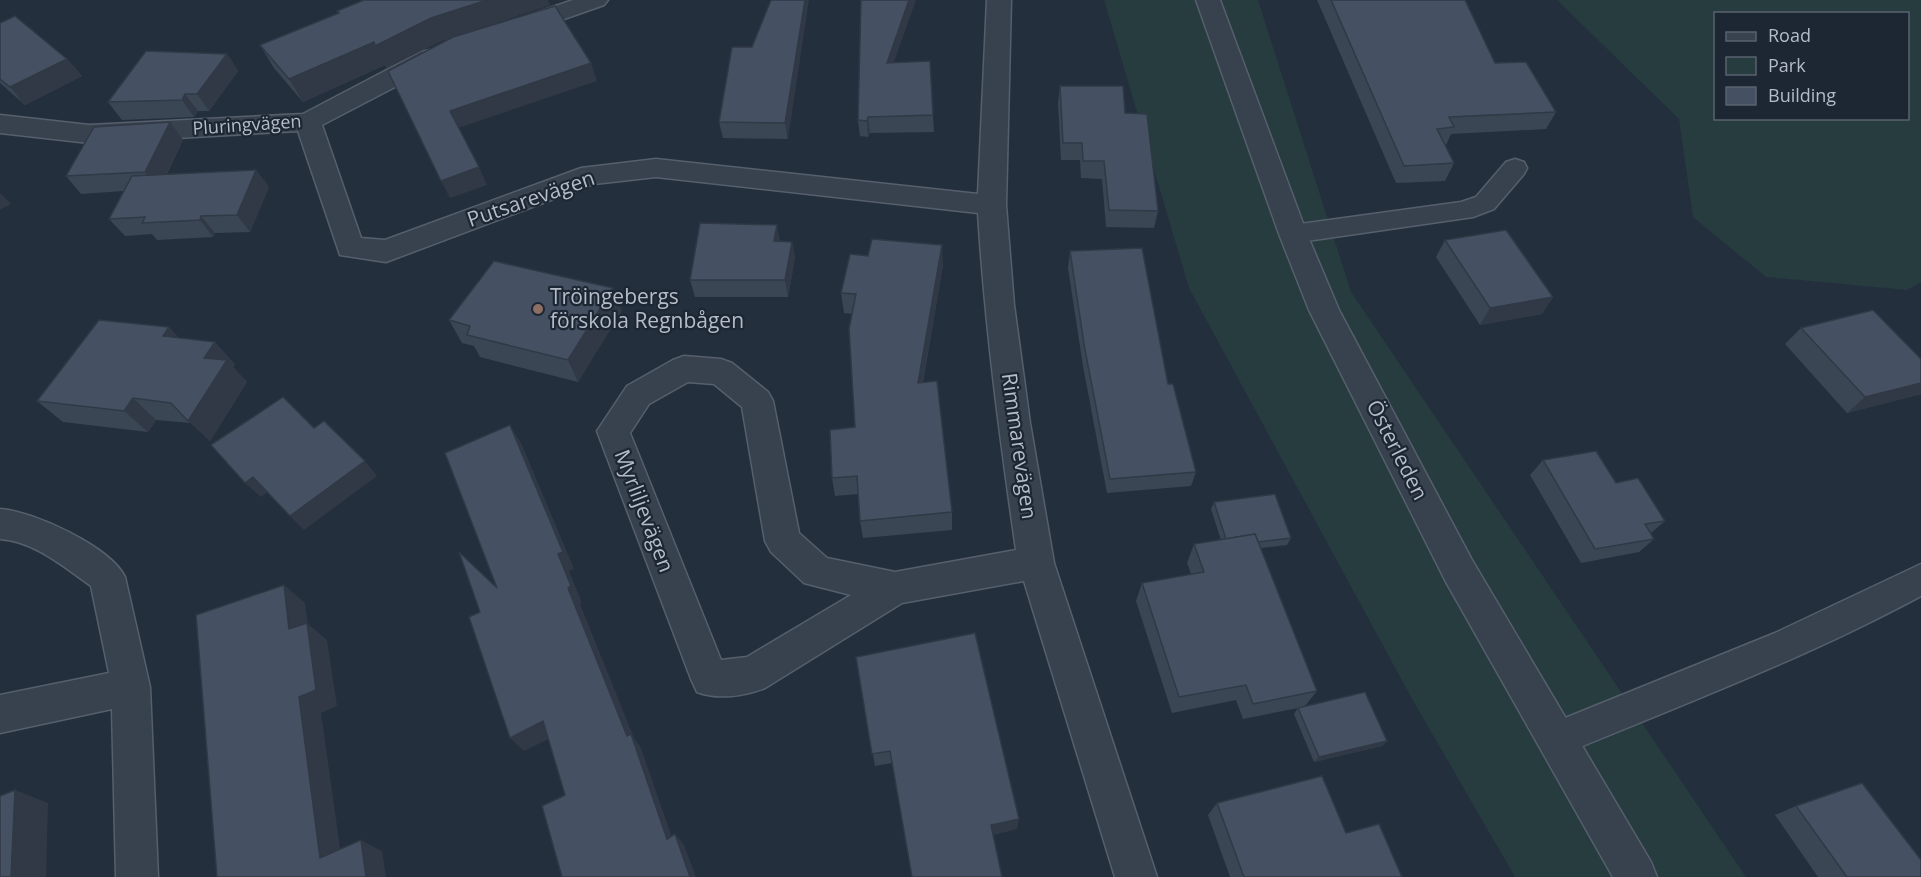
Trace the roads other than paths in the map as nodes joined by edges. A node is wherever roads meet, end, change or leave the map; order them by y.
1 (596, 0) edge
2 (999, 0) edge
3 (1208, 0) edge
4 (496, 34) edge
5 (451, 48) edge
6 (308, 122) junction
7 (0, 124) edge
8 (1515, 168) dead end
9 (992, 205) junction
10 (1293, 234) junction
11 (0, 524) edge
12 (1036, 563) junction
13 (1921, 579) edge
14 (895, 588) junction
15 (130, 687) junction
16 (0, 714) edge
17 (1556, 739) junction
18 (137, 877) edge
19 (1137, 877) edge
20 (1636, 877) edge

1 - 4 street
2 - 9 street, Rimmarevägen
3 - 10 street, Österleden
5 - 6 street, Pluringvägen
6 - 7 street, Pluringvägen
6 - 9 street, Putsarevägen
8 - 10 lane
9 - 12 street, Rimmarevägen
10 - 17 street, Österleden
11 - 15 street
12 - 14 street, Myrliljevägen
12 - 19 street, Rimmarevägen
13 - 17 lane
14 - 14 street, Myrliljevägen
15 - 16 street
15 - 18 street
17 - 20 street, Österleden

